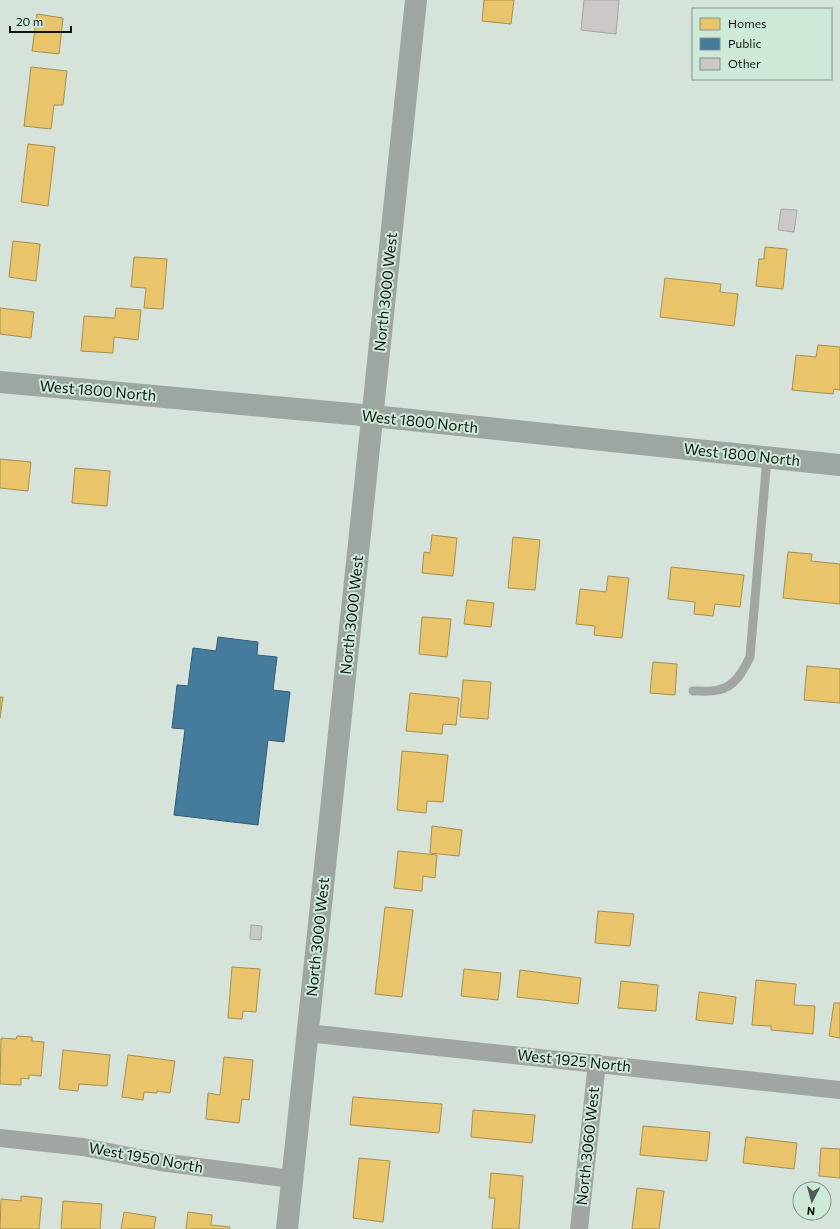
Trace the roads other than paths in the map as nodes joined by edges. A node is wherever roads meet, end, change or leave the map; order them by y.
1 (416, 0) edge
2 (0, 382) edge
3 (373, 416) junction
4 (767, 458) junction
5 (840, 465) edge
6 (693, 691) dead end
7 (307, 1033) junction
8 (597, 1063) junction
9 (840, 1090) edge
10 (0, 1138) edge
11 (292, 1179) junction
12 (287, 1229) edge
13 (579, 1229) edge

1 - 3 main road, North 3000 West
2 - 3 main road, West 1800 North
3 - 4 main road, West 1800 North
3 - 7 main road, North 3000 West
4 - 5 main road, West 1800 North
4 - 6 lane
7 - 8 street, West 1925 North
7 - 11 main road, North 3000 West
8 - 9 street, West 1925 North
8 - 13 street, North 3060 West
10 - 11 street, West 1950 North
11 - 12 main road, North 3000 West

